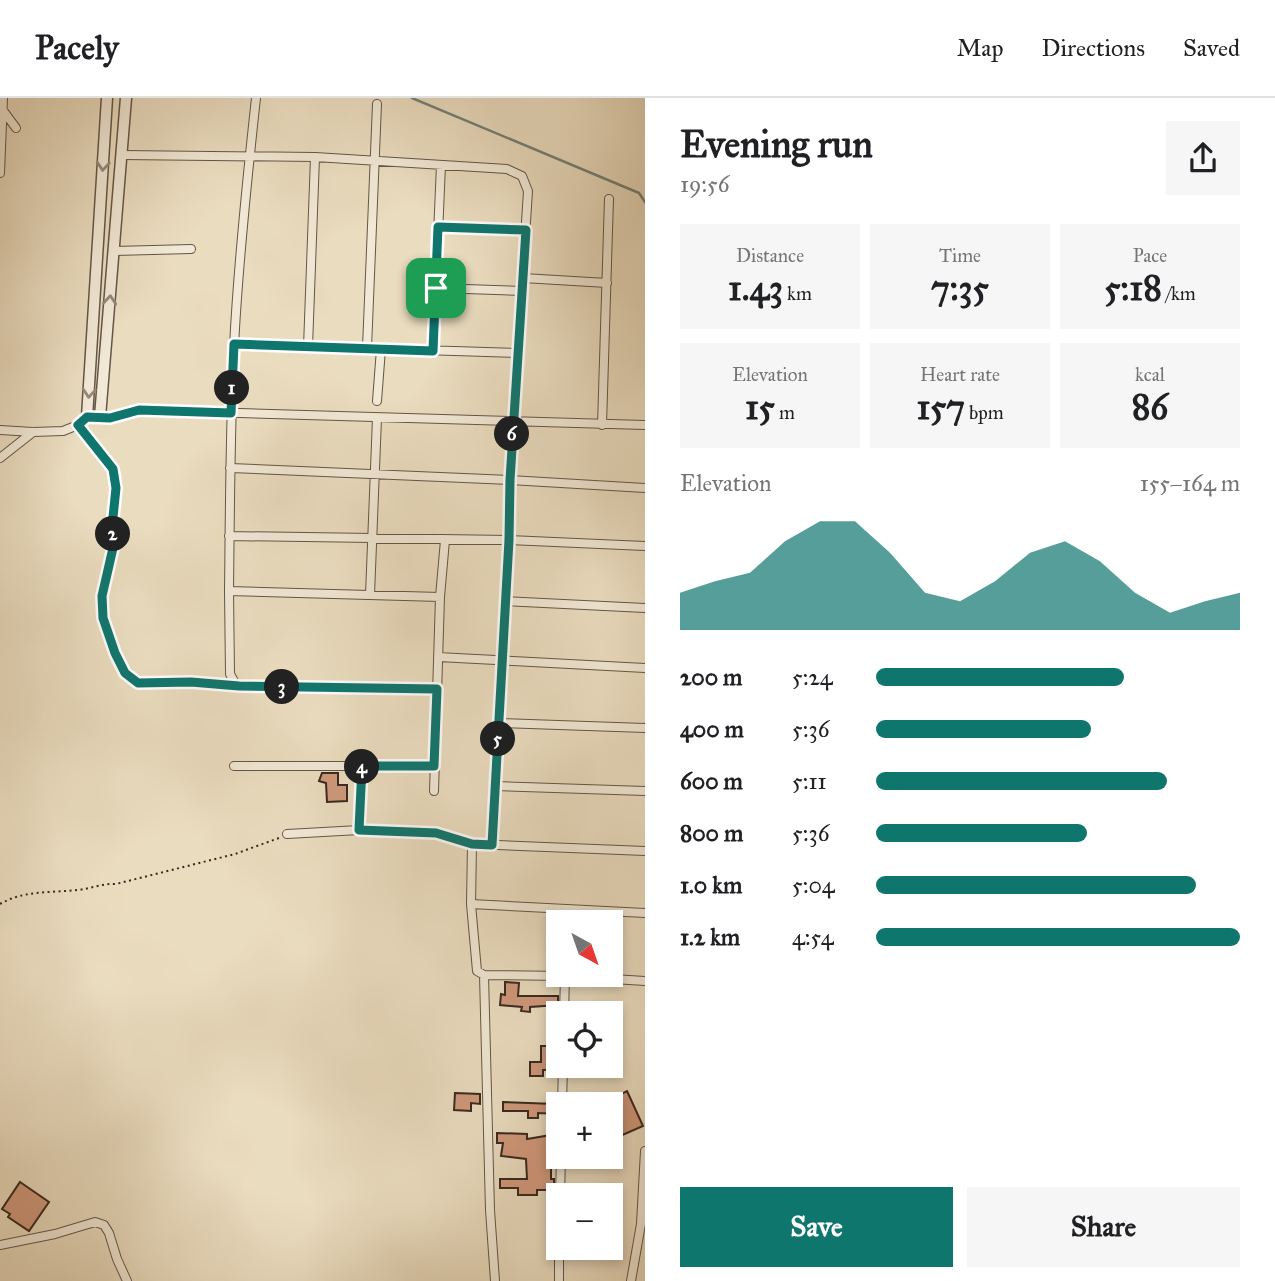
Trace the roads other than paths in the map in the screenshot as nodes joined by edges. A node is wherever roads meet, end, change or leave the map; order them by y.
1 (4, 98) edge
2 (107, 98) edge
3 (126, 98) edge
4 (256, 98) edge
5 (377, 104) dead end
6 (2, 108) edge
7 (16, 128) dead end
8 (122, 155) junction
9 (249, 155) junction
10 (315, 157) junction
11 (374, 161) junction
12 (441, 165) junction
13 (0, 173) edge
14 (610, 199) dead end
15 (438, 227) junction
16 (526, 230) junction
17 (191, 249) dead end
18 (114, 251) junction
19 (523, 278) junction
20 (607, 283) junction
21 (436, 288) junction
22 (522, 291) junction
23 (234, 344) junction
24 (308, 346) junction
25 (367, 348) junction
26 (381, 349) junction
27 (433, 351) junction
28 (518, 353) junction
29 (377, 401) dead end
30 (231, 413) junction
31 (87, 417) junction
32 (100, 417) junction
33 (377, 418) junction
34 (513, 423) junction
35 (603, 425) junction
36 (645, 425) edge
37 (0, 430) edge
38 (33, 432) junction
39 (0, 458) edge
40 (230, 468) junction
41 (375, 474) junction
42 (510, 480) junction
43 (645, 488) edge
44 (229, 536) junction
45 (372, 538) junction
46 (445, 540) junction
47 (509, 540) junction
48 (645, 547) edge
49 (229, 591) junction
50 (370, 595) junction
51 (440, 597) junction
52 (505, 601) junction
53 (645, 608) edge
54 (438, 657) junction
55 (502, 659) junction
56 (645, 668) edge
57 (437, 689) junction
58 (499, 723) junction
59 (645, 728) edge
60 (234, 766) dead end
61 (362, 766) junction
62 (434, 766) junction
63 (495, 786) junction
64 (645, 791) edge
65 (434, 792) dead end
66 (359, 830) junction
67 (287, 834) road end
68 (472, 844) junction
69 (492, 845) junction
70 (645, 851) edge
71 (471, 904) junction
72 (645, 913) edge
73 (484, 975) junction
74 (546, 976) edge
75 (623, 980) edge
76 (645, 981) edge
77 (645, 1151) edge
78 (643, 1223) edge
79 (0, 1245) edge
80 (559, 1260) edge
81 (127, 1281) edge
82 (495, 1281) edge
83 (559, 1281) edge
84 (631, 1281) edge

1 - 6 street
2 -> 31 street
3 - 8 street
4 - 9 street
5 - 11 street
6 - 7 street
6 - 13 street
8 - 9 street
8 - 18 street
9 - 10 street
9 - 23 street
10 - 11 street
10 - 24 street
11 - 12 street
11 - 25 street
12 - 15 street
12 - 16 street
14 - 20 street
15 - 16 street
15 - 21 street
16 - 19 street
17 - 18 street
32 -> 18 street
19 - 20 street
19 - 22 street
20 - 35 street
21 - 22 street
21 - 27 street
22 - 28 street
23 - 24 street
23 - 30 street
24 - 25 street
25 - 26 street
26 - 27 street
26 - 29 street
27 - 28 street
28 - 34 street
30 - 32 street
30 - 33 street
30 - 40 street
31 - 32 street
31 - 38 street
33 - 34 street
33 - 41 street
34 - 35 street
34 - 42 street
35 - 36 street
37 - 38 street
38 - 39 street
40 - 41 street
40 - 44 street
41 - 42 street
41 - 45 street
42 - 43 street
42 - 47 street
44 - 45 street
44 - 49 street
45 - 46 street
45 - 50 street
46 - 47 street
46 - 51 street
47 - 48 street
47 - 52 street
49 - 50 street
49 - 57 street
50 - 51 street
51 - 54 street
52 - 53 street
52 - 55 street
54 - 55 street
54 - 57 street
55 - 56 street
55 - 58 street
57 - 62 street
58 - 59 street
58 - 63 street
60 - 61 street
61 - 62 street
61 - 66 street
62 - 65 street
63 - 64 street
63 - 69 street
66 - 67 street
66 - 68 street
68 - 69 street
68 - 71 street
69 - 70 street
71 - 72 street
71 - 73 street
73 - 74 street
73 - 82 street
75 - 76 street
77 - 78 street
78 - 84 street
79 - 81 street
80 - 83 street

